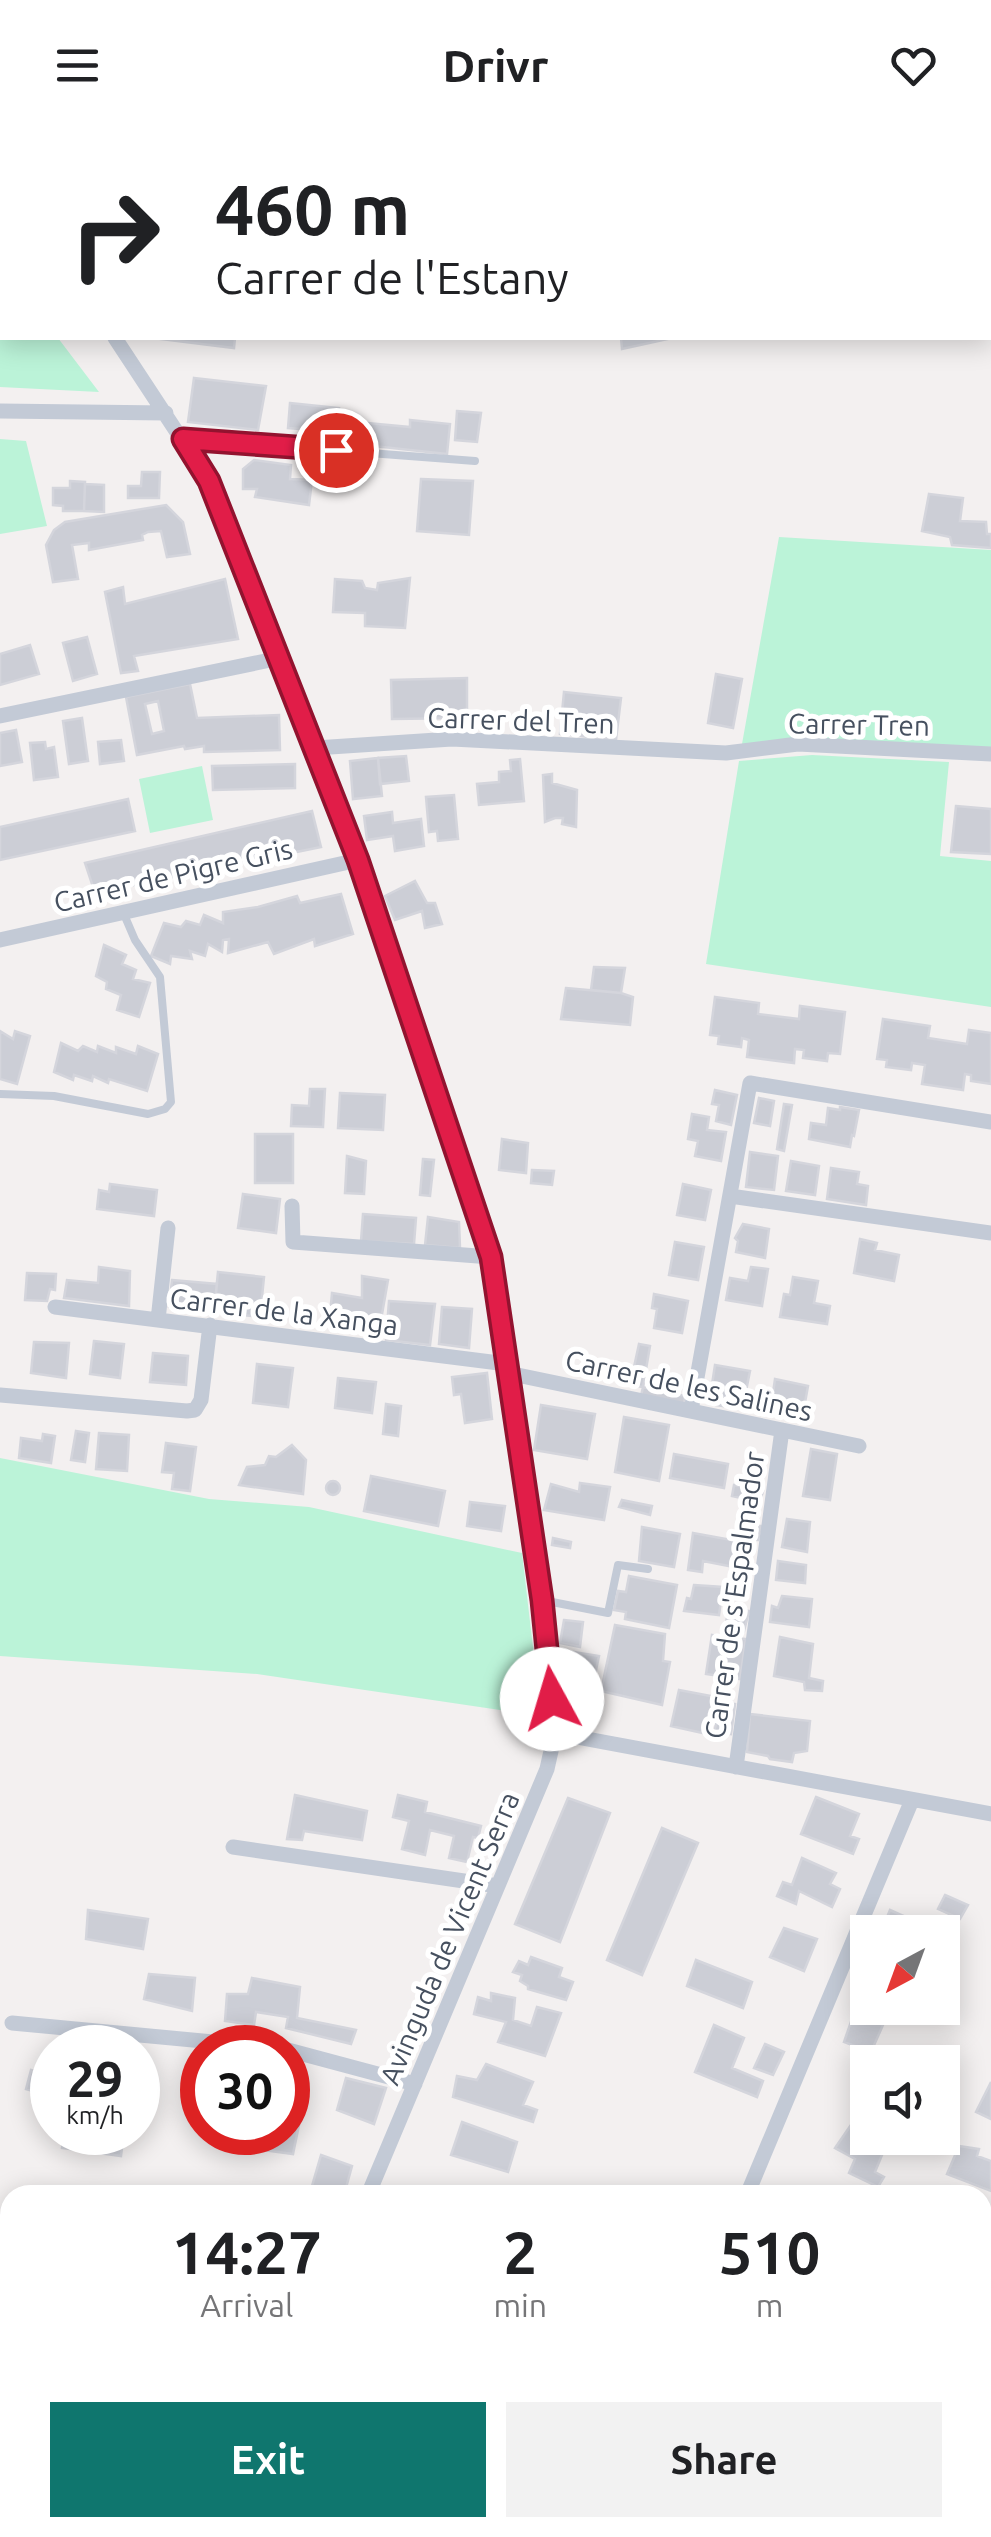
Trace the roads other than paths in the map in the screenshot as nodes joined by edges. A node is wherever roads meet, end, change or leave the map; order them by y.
1 (116, 340) edge
2 (0, 412) edge
3 (166, 414) junction
4 (183, 439) junction
5 (474, 461) dead end
6 (280, 658) junction
7 (0, 716) edge
8 (314, 748) junction
9 (726, 753) joint
10 (991, 754) edge
11 (358, 860) junction
12 (123, 912) junction
13 (0, 940) edge
14 (0, 1094) edge
15 (991, 1122) edge
16 (730, 1196) junction
17 (292, 1206) dead end
18 (168, 1228) dead end
19 (991, 1233) edge
20 (491, 1257) junction
21 (55, 1307) dead end
22 (158, 1320) junction
23 (210, 1325) junction
24 (508, 1368) junction
25 (0, 1395) edge
26 (691, 1411) junction
27 (782, 1430) junction
28 (859, 1446) dead end
29 (648, 1568) dead end
30 (542, 1600) junction
31 (555, 1732) junction
32 (736, 1766) junction
33 (912, 1800) junction
34 (991, 1814) edge
35 (233, 1847) dead end
36 (498, 1886) junction
37 (12, 2022) dead end
38 (180, 2038) edge
39 (310, 2056) edge
40 (415, 2084) junction
41 (372, 2185) edge
42 (751, 2185) edge

1 - 3 street, Avinguda de Vicent Serra
2 - 3 street
3 - 4 street, Avinguda de Vicent Serra
4 - 5 lane
4 - 6 street, Avinguda de Vicent Serra
6 - 7 street
6 - 8 street, Avinguda de Vicent Serra
8 - 9 street, Carrer del Tren
8 - 11 street, Avinguda de Vicent Serra
9 - 10 street, Carrer Tren
11 - 12 street, Carrer de Pigre Gris
11 - 20 street, Avinguda de Vicent Serra
12 - 13 street, Carrer de Pigre Gris
12 - 14 lane
15 - 16 street
16 - 19 street
16 - 26 street
17 - 20 street
18 - 22 street
20 - 24 street, Avinguda de Vicent Serra
21 - 22 street, Carrer de la Xanga
22 - 23 street, Carrer de la Xanga
23 - 24 street, Carrer de la Xanga
23 - 25 street
24 - 26 street, Carrer de les Salines
24 - 30 street, Avinguda de Vicent Serra
26 - 27 street, Carrer de les Salines
27 - 28 street, Carrer de les Salines
27 - 32 street, Carrer de s'Espalmador
29 - 30 lane
30 - 31 street, Avinguda de Vicent Serra
31 - 32 street
31 - 36 street, Avinguda de Vicent Serra
32 - 33 street
33 - 34 street
33 - 42 street
35 - 36 street
36 - 40 street, Avinguda de Vicent Serra
37 - 38 street
39 - 40 street
40 - 41 street, Avinguda de Vicent Serra

